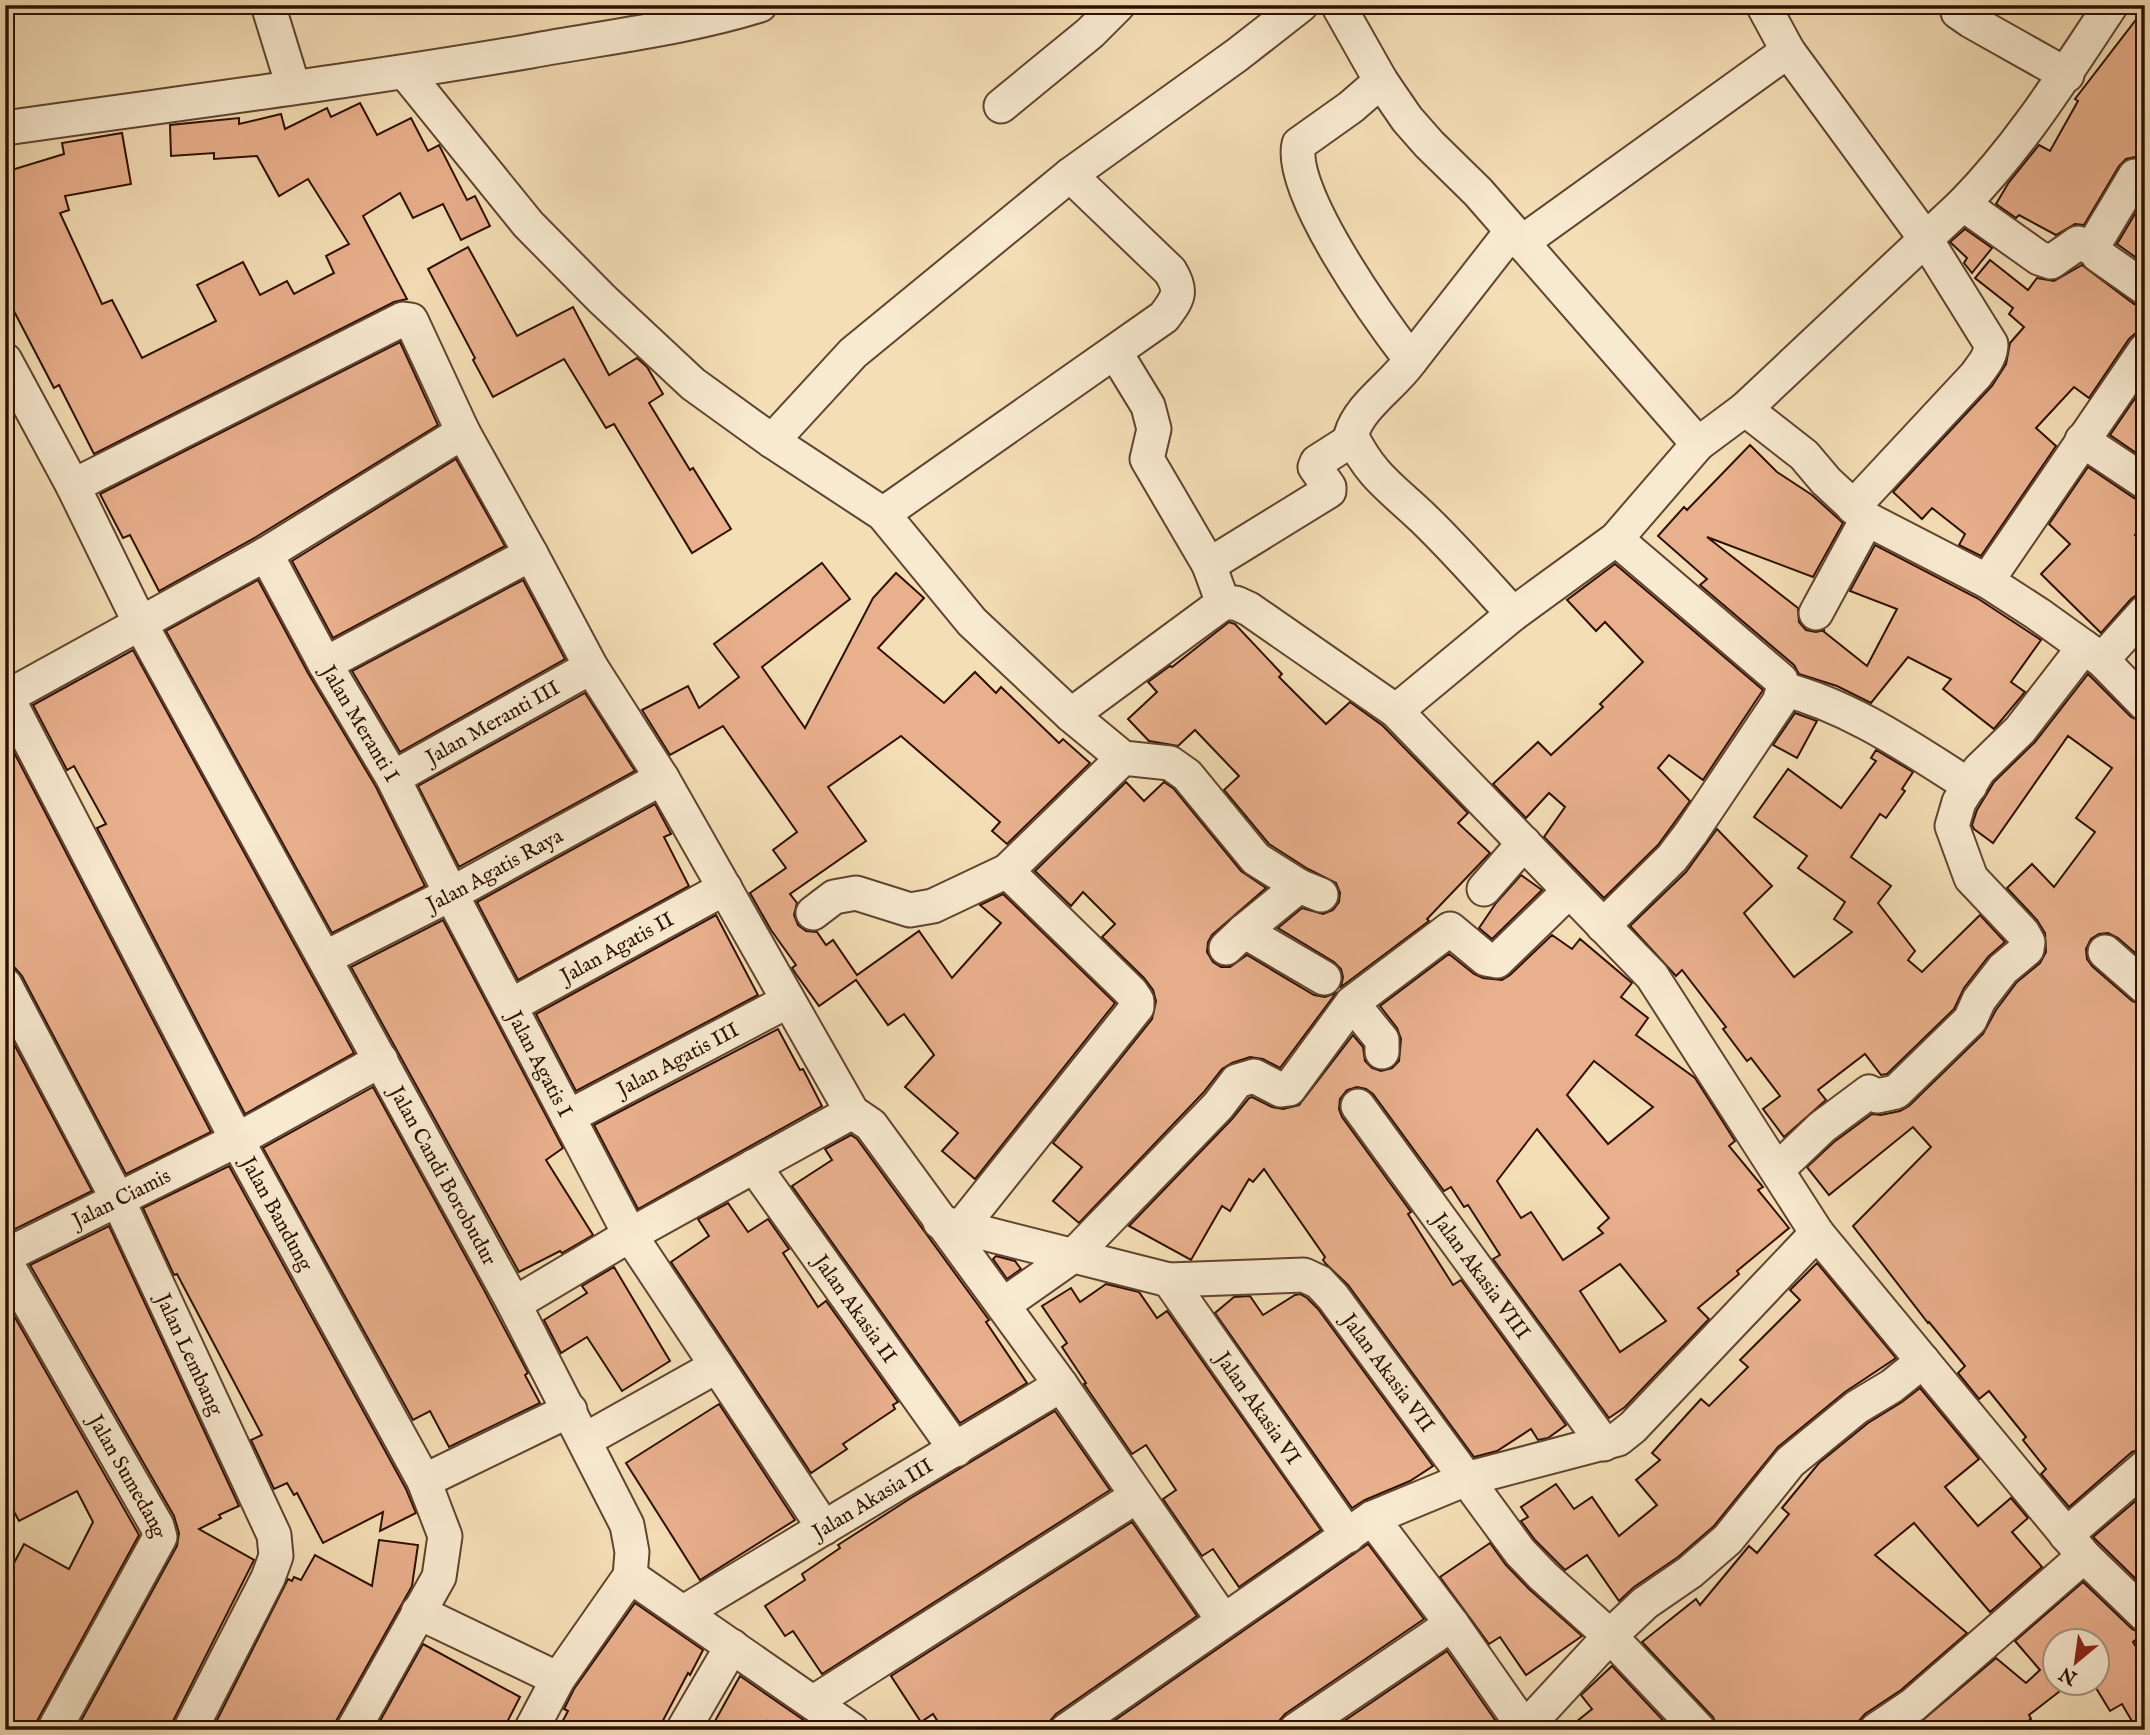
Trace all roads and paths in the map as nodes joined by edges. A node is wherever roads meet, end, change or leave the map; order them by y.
1 (268, 5) edge
2 (760, 5) edge
3 (1118, 5) edge
4 (1301, 5) edge
5 (1763, 5) edge
6 (1958, 5) edge
7 (2111, 5) edge
8 (1345, 8) edge
9 (1788, 51) junction
10 (405, 72) junction
11 (2067, 75) junction
12 (1381, 81) junction
13 (293, 86) junction
14 (1001, 106) dead end
15 (5, 128) edge
16 (1070, 175) junction
17 (2136, 176) dead end
18 (1963, 204) junction
19 (1516, 238) junction
20 (1925, 238) junction
21 (2095, 249) junction
22 (2145, 288) edge
23 (2145, 350) edge
24 (1115, 352) junction
25 (5, 360) edge
26 (1411, 360) junction
27 (1745, 410) junction
28 (463, 432) junction
29 (1353, 439) junction
30 (2082, 440) junction
31 (772, 441) junction
32 (1698, 444) junction
33 (2145, 482) edge
34 (73, 486) junction
35 (1860, 513) junction
36 (883, 514) junction
37 (1615, 539) junction
38 (267, 554) junction
39 (531, 554) junction
40 (1209, 565) junction
41 (1987, 581) junction
42 (1223, 603) junction
43 (2145, 612) edge
44 (1816, 613) dead end
45 (1513, 614) junction
46 (141, 625) junction
47 (2093, 653) junction
48 (325, 664) junction
49 (591, 667) junction
50 (1783, 689) junction
51 (6, 698) edge
52 (2145, 704) edge
53 (1396, 711) junction
54 (1071, 715) junction
55 (1124, 758) junction
56 (393, 778) junction
57 (662, 778) junction
58 (1970, 786) junction
59 (1524, 843) junction
60 (1007, 871) junction
61 (725, 888) junction
62 (1484, 889) dead end
63 (1570, 891) junction
64 (451, 894) junction
65 (813, 913) dead end
66 (1604, 926) junction
67 (2105, 952) dead end
68 (325, 958) junction
69 (1324, 978) dead end
70 (5, 985) edge
71 (2145, 988) edge
72 (789, 1001) junction
73 (1352, 1003) junction
74 (510, 1006) junction
75 (1382, 1052) dead end
76 (381, 1060) junction
77 (1359, 1106) dead end
78 (852, 1112) junction
79 (568, 1117) junction
80 (237, 1140) junction
81 (754, 1166) junction
82 (1777, 1170) junction
83 (117, 1198) junction
84 (951, 1224) junction
85 (1817, 1233) junction
86 (630, 1235) junction
87 (1074, 1255) junction
88 (5, 1259) edge
89 (1170, 1280) junction
90 (514, 1304) junction
91 (1003, 1305) junction
92 (1923, 1362) junction
93 (717, 1366) junction
94 (1061, 1385) junction
95 (570, 1410) junction
96 (585, 1440) junction
97 (1604, 1444) junction
98 (956, 1450) junction
99 (2145, 1468) edge
100 (1466, 1479) junction
101 (424, 1481) junction
102 (1137, 1496) junction
103 (1360, 1527) junction
104 (824, 1528) junction
105 (2075, 1546) junction
106 (629, 1576) junction
107 (418, 1612) junction
108 (684, 1612) junction
109 (2145, 1615) edge
110 (1223, 1620) junction
111 (1452, 1624) junction
112 (1610, 1636) junction
113 (732, 1646) junction
114 (558, 1679) junction
115 (814, 1702) junction
116 (850, 1729) edge
117 (1525, 1729) edge
118 (54, 1730) edge
119 (190, 1730) edge
120 (353, 1730) edge
121 (531, 1730) edge
122 (683, 1730) edge
123 (1067, 1730) edge
124 (1296, 1730) edge
125 (1699, 1730) edge
126 (1876, 1730) edge

1 - 13 street
2 - 10 street
3 - 14 street
4 - 16 street
5 - 9 street
6 - 11 street
7 - 11 street
8 - 12 street
9 - 19 street
9 - 20 street
10 - 13 street
10 - 31 street
11 - 18 street
12 - 19 street
12 - 26 street
13 - 15 street
16 - 24 street
16 - 31 street
17 - 21 street
18 - 20 street
18 - 21 street
19 - 26 street
19 - 32 street
20 - 27 street
20 - 35 street
21 - 22 street
23 - 30 street
24 - 36 street
24 - 40 street
25 - 34 street, Jalan Candi Borobudur
26 - 29 street
27 - 32 street
27 - 35 street
28 - 34 street
28 - 38 street
28 - 39 street
29 - 40 street
29 - 45 street
30 - 33 street
30 - 41 street
31 - 36 street
32 - 37 street
34 - 46 street, Jalan Candi Borobudur
35 - 41 street
35 - 44 street
36 - 54 street
37 - 45 street
37 - 50 street
38 - 46 street
38 - 48 street, Jalan Meranti I
39 - 48 street
39 - 49 street
40 - 42 street
41 - 47 street
42 - 53 street
42 - 54 street
43 - 47 street
45 - 53 street
46 - 51 street
46 - 68 street, Jalan Candi Borobudur
47 - 52 street
47 - 58 street
48 - 56 street, Jalan Meranti I
49 - 56 street, Jalan Meranti III
49 - 57 street
50 - 58 street
50 - 66 street
51 - 80 street, Jalan Bandung
53 - 59 street
54 - 55 street
55 - 60 street
55 - 69 street
56 - 64 street, Jalan Meranti I
57 - 61 street
57 - 64 street, Jalan Agatis Raya
58 - 82 street
59 - 62 street
59 - 63 street
60 - 65 street
60 - 84 street
61 - 72 street
61 - 74 street, Jalan Agatis II
63 - 66 street
63 - 73 street
64 - 68 street, Jalan Agatis Raya
64 - 74 street, Jalan Agatis I
66 - 82 street
67 - 71 street
68 - 76 street, Jalan Candi Borobudur
70 - 83 street, Jalan Lembang
72 - 78 street
72 - 79 street, Jalan Agatis III
73 - 75 street
73 - 87 street
74 - 79 street, Jalan Agatis I
76 - 80 street, Jalan Ciamis
76 - 90 street, Jalan Candi Borobudur
77 - 97 street, Jalan Akasia VIII
78 - 81 street
78 - 84 street
79 - 86 street, Jalan Agatis I
80 - 83 street, Jalan Ciamis
80 - 101 street, Jalan Bandung
81 - 86 street
81 - 98 street, Jalan Akasia II
82 - 85 street
83 - 88 street, Jalan Ciamis
83 - 119 street, Jalan Lembang
84 - 87 street
84 - 91 street
85 - 92 street
85 - 97 street
86 - 90 street
86 - 93 street, Jalan Agatis I
87 - 89 street
87 - 91 street
88 - 118 street, Jalan Sumedang
89 - 100 street, Jalan Akasia VII
89 - 103 street, Jalan Akasia VI
90 - 95 street, Jalan Candi Borobudur
91 - 94 street
92 - 105 street
92 - 112 street
93 - 96 street
93 - 104 street, Jalan Agatis I
94 - 98 street, Jalan Akasia III
94 - 102 street
95 - 96 street, Jalan Candi Borobudur
95 - 101 street
96 - 106 street, Jalan Candi Borobudur
97 - 100 street
98 - 104 street, Jalan Akasia III
99 - 105 street
100 - 103 street
100 - 112 street, Jalan Akasia VII
101 - 107 street, Jalan Bandung
102 - 110 street
102 - 115 street
103 - 110 street
103 - 111 street, Jalan Akasia VI
104 - 108 street, Jalan Akasia III
105 - 109 street
105 - 126 street
106 - 108 street
106 - 114 street
107 - 114 street
107 - 120 street, Jalan Bandung
108 - 113 street
110 - 123 street
111 - 117 street, Jalan Akasia VI
111 - 124 street
112 - 117 street
112 - 125 street, Jalan Akasia VII
113 - 115 street
113 - 122 street
114 - 121 street
115 - 116 street

